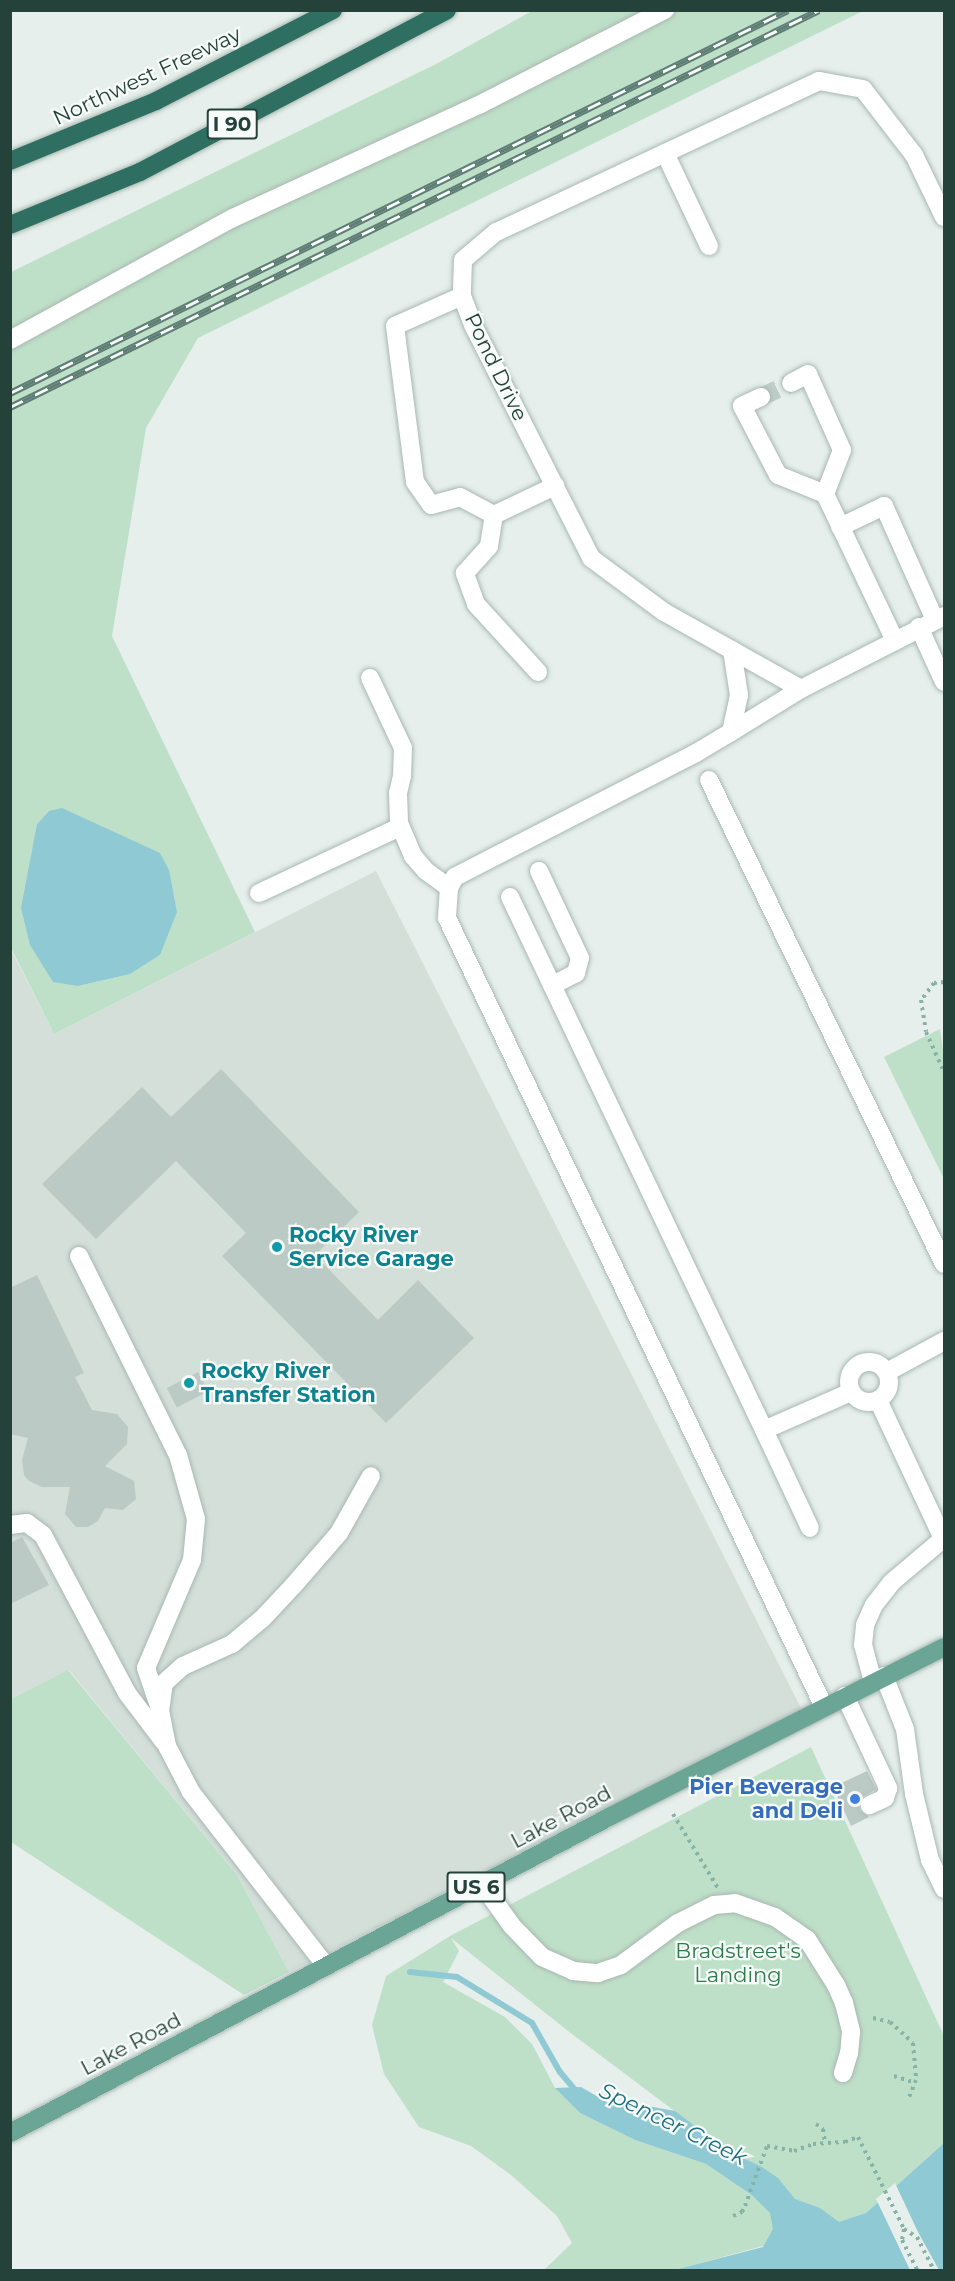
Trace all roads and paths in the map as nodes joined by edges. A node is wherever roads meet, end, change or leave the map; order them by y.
1 (333, 10) edge
2 (447, 10) edge
3 (665, 10) edge
4 (665, 153) junction
5 (10, 161) edge
6 (945, 217) edge
7 (10, 225) edge
8 (709, 246) dead end
9 (462, 296) junction
10 (10, 340) edge
11 (791, 383) tunnel mouth
12 (761, 397) tunnel mouth
13 (555, 486) junction
14 (825, 494) junction
15 (494, 515) junction
16 (840, 527) junction
17 (933, 621) edge
18 (895, 641) junction
19 (732, 650) junction
20 (538, 672) dead end
21 (370, 678) dead end
22 (945, 682) edge
23 (801, 689) junction
24 (731, 732) junction
25 (709, 780) dead end
26 (400, 827) junction
27 (539, 871) dead end
28 (449, 888) junction
29 (259, 893) dead end
30 (510, 897) dead end
31 (945, 982) edge
32 (552, 986) junction
33 (945, 1072) edge
34 (79, 1256) dead end
35 (945, 1264) edge
36 (945, 1341) edge
37 (887, 1372) junction
38 (852, 1392) junction
39 (878, 1400) junction
40 (764, 1430) junction
41 (371, 1476) dead end
42 (10, 1525) edge
43 (810, 1528) dead end
44 (944, 1538) edge
45 (945, 1647) edge
46 (878, 1679) junction
47 (845, 1696) junction
48 (824, 1707) junction
49 (160, 1711) junction
50 (167, 1746) junction
51 (870, 1805) dead end
52 (673, 1814) dead end
53 (482, 1884) junction
54 (719, 1889) dead end
55 (945, 1889) edge
56 (326, 1966) junction
57 (873, 2018) dead end
58 (843, 2073) dead end
59 (894, 2076) dead end
60 (915, 2083) junction
61 (908, 2100) dead end
62 (816, 2124) dead end
63 (10, 2133) edge
64 (824, 2144) junction
65 (733, 2216) dead end
66 (904, 2229) junction
67 (917, 2271) edge
68 (934, 2271) edge

1 - 5 highway, Northwest Freeway / I 90
2 - 7 highway, I 90
3 - 10 street
4 - 6 street, Pond Drive
4 - 8 street
4 - 9 street, Pond Drive
9 - 13 street, Pond Drive
9 - 15 street
11 - 14 street
12 - 14 street
13 - 15 street
13 - 19 street, Pond Drive
14 - 16 street
15 - 20 street
16 - 17 street
16 - 18 street
17 - 18 street
17 - 22 street
18 - 23 street
19 - 23 street, Pond Drive
19 - 24 street
21 - 26 street
23 - 24 street
24 - 28 street
25 - 35 street
26 - 28 street
26 - 29 street
27 - 32 street
28 - 48 street
30 - 32 street
31 - 33 path
32 - 40 street
34 - 49 street
36 - 37 street
37 - 38 street
37 - 39 street
38 - 39 street
38 - 40 street
39 - 44 street
40 - 43 street
41 - 49 street
42 - 50 street
44 - 46 street
45 - 46 main road, Lake Road / US 6
46 - 47 main road, Lake Road / US 6
46 - 55 street
47 - 48 main road, Lake Road / US 6
47 - 51 street
48 - 53 main road, Lake Road / US 6
49 - 50 street
50 - 56 street
52 - 54 path
53 - 56 main road, Lake Road / US 6
53 - 58 street
56 - 63 main road, Lake Road / US 6
57 - 60 path
59 - 60 path
60 - 61 path
62 - 64 path
64 - 65 path
64 - 66 path
66 - 67 path
66 - 68 path

